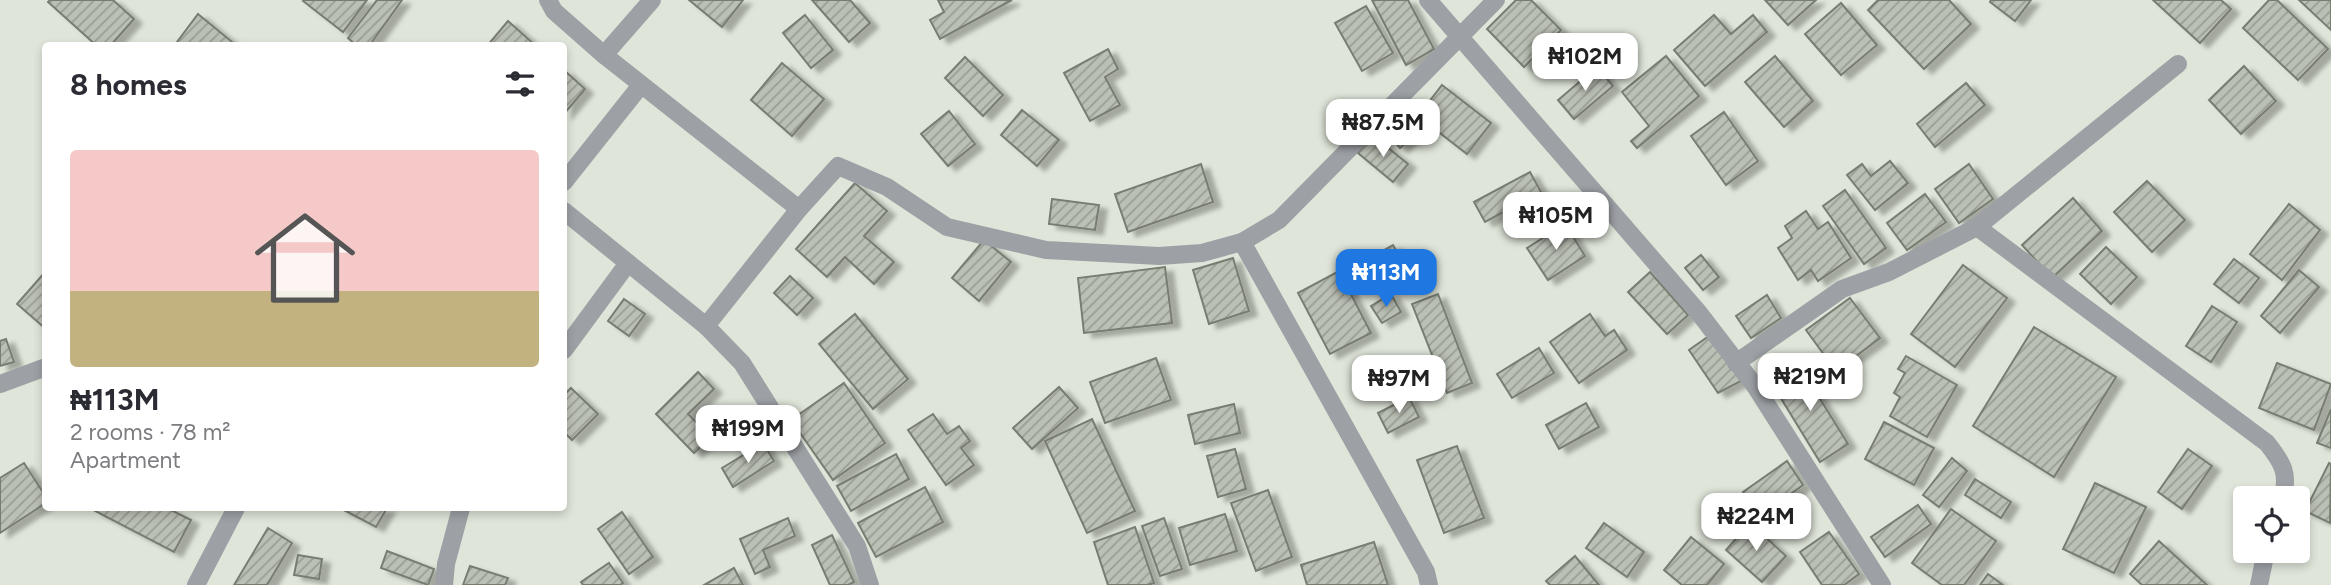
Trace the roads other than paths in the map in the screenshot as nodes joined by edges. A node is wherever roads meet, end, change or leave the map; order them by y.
1 (548, 0) edge
2 (652, 0) edge
3 (1428, 0) edge
4 (1496, 0) edge
5 (1460, 37) junction
6 (604, 55) junction
7 (2178, 64) dead end
8 (641, 85) junction
9 (567, 178) edge
10 (799, 209) junction
11 (567, 213) edge
12 (1977, 227) junction
13 (1242, 242) junction
14 (628, 263) junction
15 (706, 326) junction
16 (567, 346) edge
17 (1736, 363) junction
18 (42, 368) edge
19 (0, 384) edge
20 (2286, 486) edge
21 (234, 511) edge
22 (460, 511) edge
23 (2264, 563) edge
24 (196, 585) edge
25 (444, 585) edge
26 (870, 585) edge
27 (1430, 585) edge
28 (1882, 585) edge
29 (2259, 585) edge

1 - 6 street
2 - 6 street
3 - 5 street
4 - 5 street
5 - 13 street
5 - 17 street
6 - 8 street
7 - 12 street
8 - 9 street
8 - 10 street
10 - 13 street
10 - 15 street
11 - 14 street
12 - 17 street
12 - 20 street
13 - 27 street
14 - 15 street
14 - 16 street
15 - 26 street
17 - 28 street
18 - 19 street
21 - 24 street
22 - 25 street
23 - 29 street

